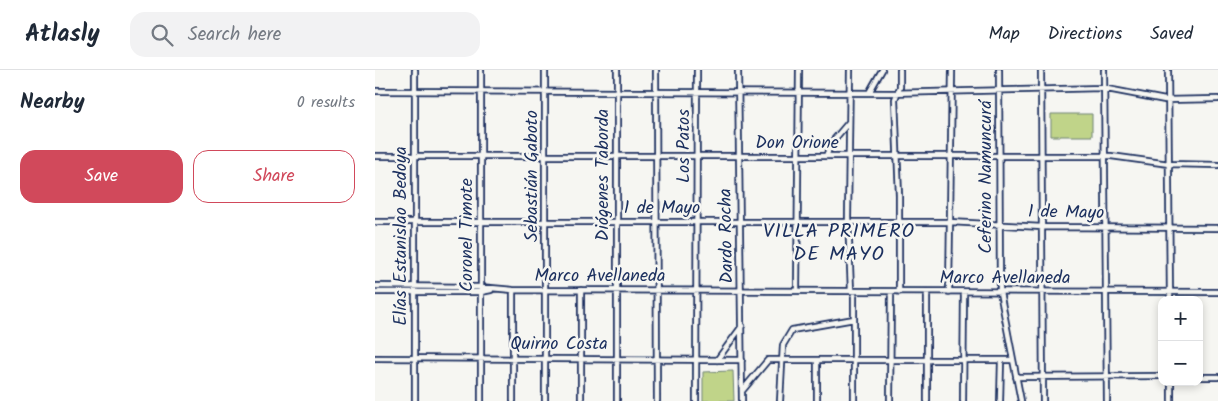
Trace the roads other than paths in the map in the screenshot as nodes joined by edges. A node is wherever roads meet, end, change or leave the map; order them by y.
1 (415, 70) edge
2 (481, 70) edge
3 (545, 70) edge
4 (617, 70) edge
5 (656, 70) edge
6 (697, 70) edge
7 (738, 70) edge
8 (799, 70) edge
9 (850, 70) edge
10 (882, 70) edge
11 (900, 70) edge
12 (952, 70) edge
13 (999, 70) edge
14 (1041, 70) edge
15 (1104, 70) edge
16 (1168, 70) edge
17 (1104, 88) junction
18 (1041, 89) junction
19 (999, 90) junction
20 (375, 91) edge
21 (415, 91) junction
22 (481, 91) junction
23 (697, 91) junction
24 (799, 91) junction
25 (870, 91) junction
26 (951, 91) junction
27 (545, 92) junction
28 (617, 92) junction
29 (656, 92) junction
30 (738, 92) junction
31 (850, 92) junction
32 (898, 92) junction
33 (1218, 99) edge
34 (1168, 100) junction
35 (849, 122) junction
36 (375, 156) edge
37 (414, 156) junction
38 (481, 156) junction
39 (617, 156) junction
40 (657, 156) junction
41 (697, 156) junction
42 (799, 156) junction
43 (826, 156) junction
44 (849, 156) junction
45 (897, 156) junction
46 (950, 156) junction
47 (1000, 156) junction
48 (1042, 156) junction
49 (1106, 156) junction
50 (545, 157) junction
51 (739, 157) junction
52 (1169, 164) junction
53 (1218, 164) edge
54 (375, 222) edge
55 (415, 222) junction
56 (481, 222) junction
57 (545, 222) junction
58 (617, 222) junction
59 (657, 222) junction
60 (698, 222) junction
61 (741, 222) junction
62 (798, 222) junction
63 (848, 222) junction
64 (899, 222) junction
65 (950, 222) junction
66 (1000, 224) junction
67 (1042, 227) junction
68 (1106, 228) junction
69 (1170, 228) junction
70 (1218, 228) edge
71 (375, 286) edge
72 (415, 286) junction
73 (545, 289) junction
74 (481, 290) junction
75 (513, 290) junction
76 (581, 290) junction
77 (617, 290) junction
78 (657, 290) junction
79 (697, 290) junction
80 (741, 290) junction
81 (797, 290) junction
82 (853, 291) junction
83 (375, 292) edge
84 (416, 292) junction
85 (891, 292) junction
86 (899, 292) junction
87 (927, 292) junction
88 (949, 292) junction
89 (964, 292) junction
90 (1000, 292) junction
91 (1043, 292) junction
92 (1106, 292) junction
93 (1170, 292) junction
94 (1218, 292) edge
95 (1170, 296) edge
96 (854, 319) junction
97 (742, 326) junction
98 (375, 358) edge
99 (415, 358) junction
100 (481, 358) junction
101 (514, 358) junction
102 (545, 358) junction
103 (617, 358) junction
104 (581, 359) junction
105 (657, 359) junction
106 (697, 359) junction
107 (717, 360) junction
108 (742, 360) junction
109 (781, 360) junction
110 (817, 360) junction
111 (853, 360) junction
112 (890, 360) junction
113 (927, 360) junction
114 (963, 360) junction
115 (1001, 360) junction
116 (1013, 360) junction
117 (1158, 376) edge
118 (1203, 376) edge
119 (1016, 377) junction
120 (1043, 377) junction
121 (1107, 377) junction
122 (1218, 377) edge
123 (1171, 386) edge
124 (742, 391) junction
125 (415, 401) edge
126 (481, 401) edge
127 (513, 401) edge
128 (545, 401) edge
129 (581, 401) edge
130 (617, 401) edge
131 (657, 401) edge
132 (696, 401) edge
133 (742, 401) edge
134 (780, 401) edge
135 (817, 401) edge
136 (853, 401) edge
137 (890, 401) edge
138 (927, 401) edge
139 (963, 401) edge
140 (1000, 401) edge
141 (1021, 401) edge
142 (1043, 401) edge
143 (1107, 401) edge
144 (1171, 401) edge

1 - 21 street, Elías Estanislao Bedoya
2 - 22 street, Coronel Timote
3 - 27 street, Sebastián Gaboto
4 - 28 street, Diógenes Taborda
5 - 29 street
6 - 23 street, Los Patos
7 - 30 street, Dardo Rocha
8 - 24 street
9 - 31 street
10 - 25 street
11 - 32 street
12 - 26 street
13 - 19 street, Ceferino Namuncurá
14 - 18 street
15 - 17 street
16 - 34 street
17 - 18 street
17 - 34 street
17 - 49 street
18 - 19 street
18 - 48 street
19 - 26 street
19 - 47 street, Ceferino Namuncurá
20 - 21 street
21 - 22 street
21 - 37 street, Elías Estanislao Bedoya
22 - 27 street
22 - 38 street, Coronel Timote
23 - 29 street
23 - 30 street
23 - 41 street, Los Patos
24 - 30 street
24 - 31 street
24 - 42 street
25 - 31 street
25 - 32 street
26 - 32 street
26 - 46 street
27 - 28 street
27 - 50 street, Sebastián Gaboto
28 - 29 street
28 - 39 street, Diógenes Taborda
29 - 40 street
30 - 51 street, Dardo Rocha
31 - 35 street
32 - 45 street
33 - 34 street
34 - 52 street
35 - 43 street
35 - 44 street
36 - 37 street, Don Orione
37 - 38 street, Don Orione
37 - 55 street, Elías Estanislao Bedoya
38 - 50 street, Don Orione
38 - 56 street, Coronel Timote
39 - 40 street, Don Orione
39 - 50 street, Don Orione
39 - 58 street, Diógenes Taborda
40 - 41 street, Don Orione
40 - 59 street
41 - 51 street, Don Orione
41 - 60 street, Los Patos
42 - 43 street, Don Orione
42 - 51 street, Don Orione
42 - 62 street
43 - 44 street, Don Orione
44 - 45 street, Don Orione
44 - 63 street
45 - 46 street, Don Orione
45 - 64 street
46 - 47 street, Don Orione
46 - 65 street
47 - 48 street, Don Orione
47 - 66 street, Ceferino Namuncurá
48 - 49 street, Don Orione
48 - 67 street
49 - 52 street, Don Orione
49 - 68 street
50 - 57 street, Sebastián Gaboto
51 - 61 street, Dardo Rocha
52 - 53 street, Don Orione
52 - 69 street
54 - 55 street, 1 de Mayo
55 - 56 street, 1 de Mayo
55 - 72 street, Elías Estanislao Bedoya
56 - 57 street, 1 de Mayo
56 - 74 street, Coronel Timote
57 - 58 street, 1 de Mayo
57 - 73 street, Sebastián Gaboto
58 - 59 street, 1 de Mayo
58 - 77 street, Diógenes Taborda
59 - 60 street, 1 de Mayo
59 - 78 street
60 - 61 street, 1 de Mayo
60 - 79 street, Los Patos
61 - 62 street, 1 de Mayo
61 - 80 street, Dardo Rocha
62 - 63 street, 1 de Mayo
62 - 81 street
63 - 64 street, 1 de Mayo
63 - 82 street
64 - 65 street, 1 de Mayo
64 - 86 street
65 - 66 street, 1 de Mayo
65 - 88 street
66 - 67 street, 1 de Mayo
66 - 90 street, Ceferino Namuncurá
67 - 68 street, 1 de Mayo
67 - 91 street
68 - 69 street, 1 de Mayo
68 - 92 street
69 - 70 street, 1 de Mayo
69 - 93 street
71 - 72 street, Marco Avellaneda
72 - 74 street, Marco Avellaneda
72 - 84 street, Elías Estanislao Bedoya
73 - 75 street, Marco Avellaneda
73 - 76 street, Marco Avellaneda
73 - 102 street, Sebastián Gaboto
74 - 75 street, Marco Avellaneda
74 - 84 street, Marco Avellaneda
74 - 100 street, Coronel Timote
75 - 101 street
76 - 77 street, Marco Avellaneda
76 - 104 street
77 - 78 street, Marco Avellaneda
77 - 103 street, Diógenes Taborda
78 - 79 street, Marco Avellaneda
78 - 105 street
79 - 80 street, Marco Avellaneda
79 - 106 street, Los Patos
80 - 81 street, Marco Avellaneda
80 - 97 street, Dardo Rocha
81 - 82 street, Marco Avellaneda
82 - 85 street, Marco Avellaneda
82 - 96 street
83 - 84 street, Marco Avellaneda
84 - 99 street, Elías Estanislao Bedoya
85 - 86 street, Marco Avellaneda
85 - 112 street
86 - 87 street, Marco Avellaneda
87 - 88 street, Marco Avellaneda
87 - 113 street
88 - 89 street, Marco Avellaneda
89 - 90 street, Marco Avellaneda
89 - 114 street
90 - 91 street, Marco Avellaneda
90 - 116 street, Ceferino Namuncurá
91 - 92 street, Marco Avellaneda
91 - 120 street
92 - 93 street, Marco Avellaneda
92 - 121 street
93 - 94 street, Marco Avellaneda
93 - 95 street
96 - 109 street
96 - 111 street
97 - 107 street
97 - 108 street, Dardo Rocha
98 - 99 street, Quirno Costa
99 - 100 street, Quirno Costa
99 - 125 street, Elías Estanislao Bedoya
100 - 101 street, Quirno Costa
100 - 126 street, Coronel Timote
101 - 102 street, Quirno Costa
101 - 127 street
102 - 104 street, Quirno Costa
102 - 128 street, Sebastián Gaboto
103 - 104 street, Quirno Costa
103 - 105 street, Quirno Costa
103 - 130 street, Diógenes Taborda
104 - 129 street
105 - 106 street, Quirno Costa
105 - 131 street
106 - 107 street, Quirno Costa
106 - 132 street, Los Patos
107 - 108 street, Quirno Costa
108 - 124 street, Dardo Rocha
109 - 110 street
109 - 124 street
109 - 134 street
110 - 111 street
110 - 135 street
111 - 112 street
111 - 136 street
112 - 113 street
112 - 137 street
113 - 114 street
113 - 138 street
114 - 115 street
114 - 139 street
115 - 116 street
115 - 140 street
116 - 119 street, Ceferino Namuncurá
117 - 121 street
118 - 122 street
119 - 120 street
119 - 141 street, Ceferino Namuncurá
120 - 121 street
120 - 142 street
121 - 143 street
123 - 144 street
124 - 133 street, Dardo Rocha

